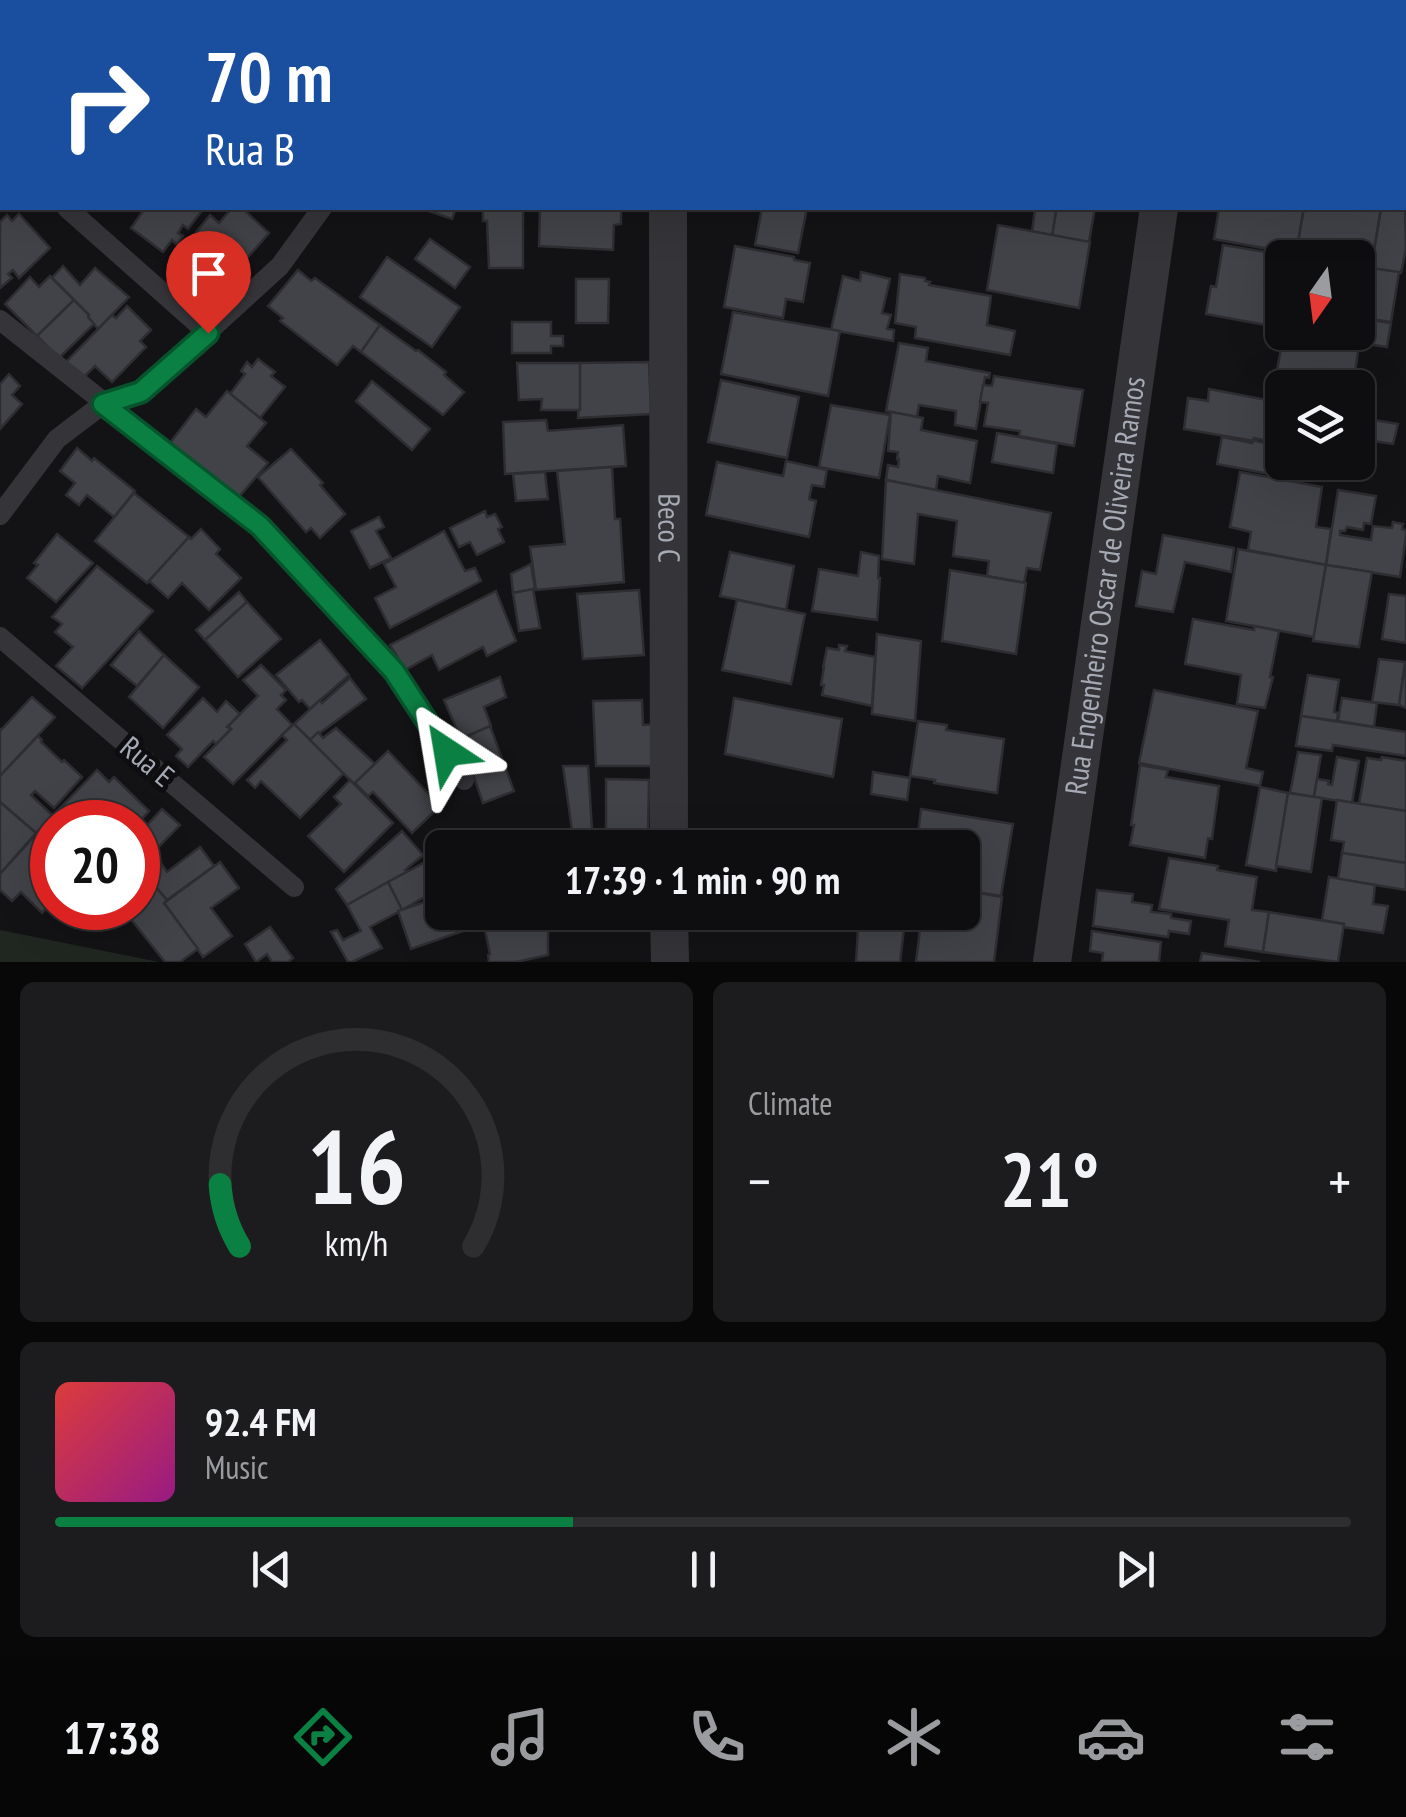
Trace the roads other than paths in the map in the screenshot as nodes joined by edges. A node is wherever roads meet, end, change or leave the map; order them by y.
1 (70, 210) edge
2 (321, 210) edge
3 (668, 210) edge
4 (1159, 210) edge
5 (0, 320) edge
6 (208, 333) junction
7 (103, 404) junction
8 (0, 515) edge
9 (0, 637) edge
10 (464, 780) dead end
11 (669, 830) edge
12 (294, 887) dead end
13 (670, 930) edge
14 (670, 962) edge
15 (1052, 962) edge

1 - 6 lane
2 - 6 lane
3 - 11 street, Beco C
4 - 15 street, Rua Engenheiro Oscar de Oliveira Ramos
5 - 7 lane
6 - 7 lane
7 - 8 lane
7 - 10 lane
9 - 12 lane, Rua E
13 - 14 street

